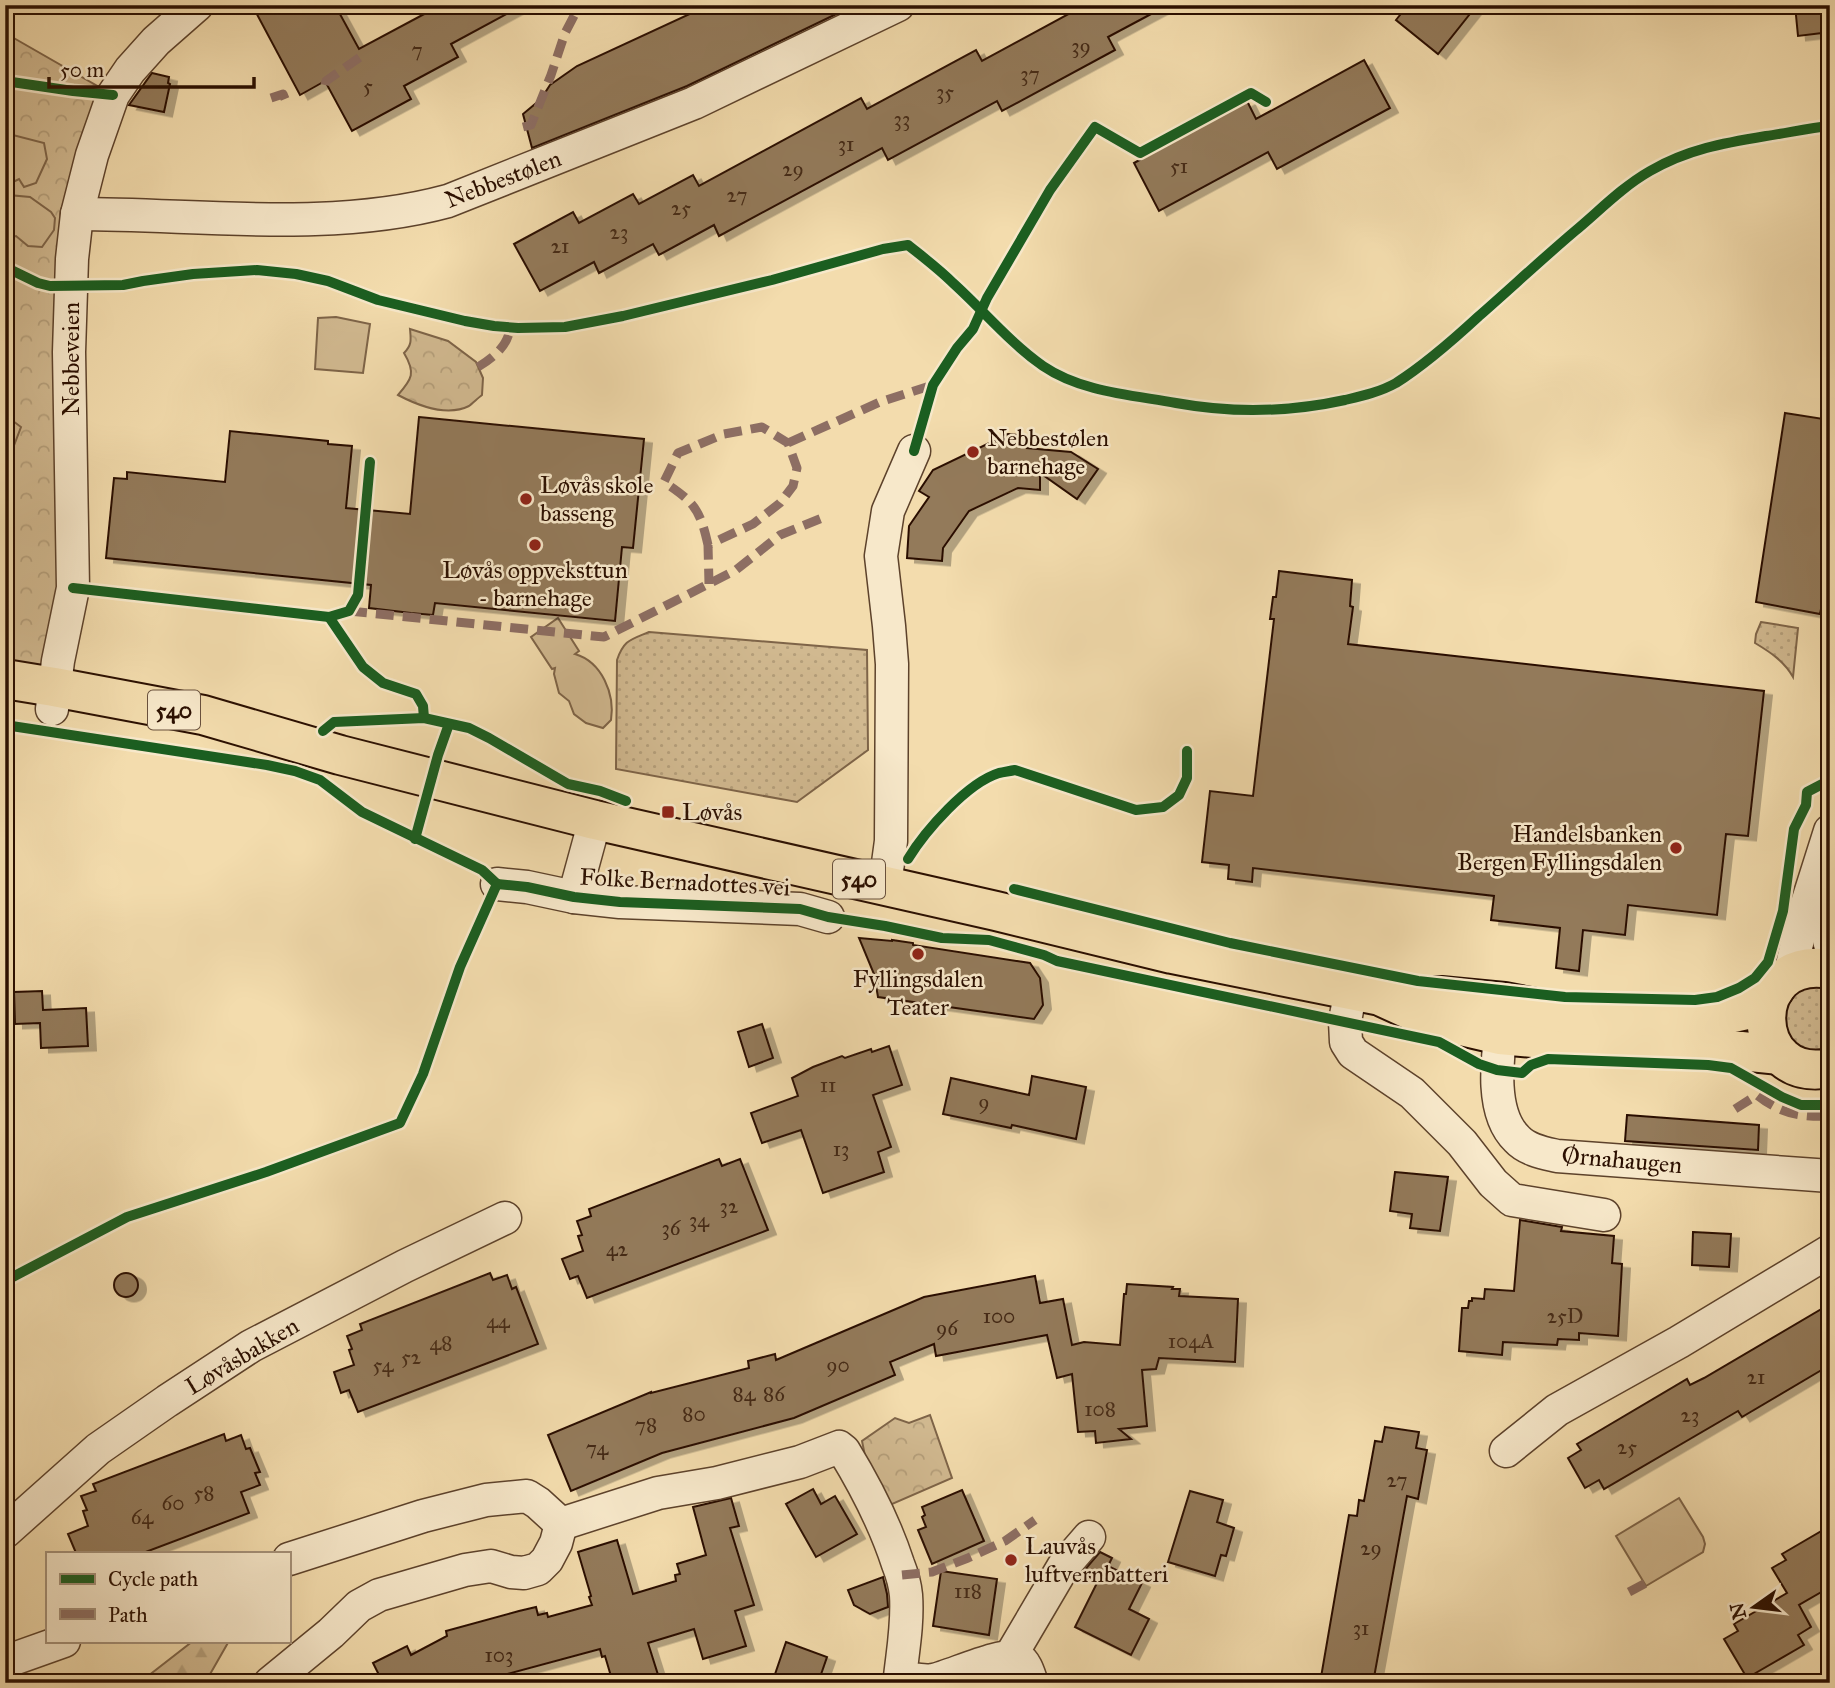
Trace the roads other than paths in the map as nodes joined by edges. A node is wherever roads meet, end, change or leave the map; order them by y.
1 (197, 5) edge
2 (898, 5) edge
3 (77, 214) junction
4 (914, 451) dead end
5 (5, 679) edge
6 (53, 698) junction
7 (5, 705) edge
8 (595, 820) junction
9 (1830, 831) edge
10 (1815, 876) junction
11 (497, 884) dead end
12 (885, 885) junction
13 (574, 897) junction
14 (828, 918) dead end
15 (1830, 944) edge
16 (1830, 969) edge
17 (1782, 982) junction
18 (1366, 993) junction
19 (1502, 1019) junction
20 (1780, 1055) junction
21 (1830, 1068) edge
22 (1830, 1176) edge
23 (1604, 1215) dead end
24 (505, 1218) dead end
25 (1830, 1251) edge
26 (1506, 1451) dead end
27 (561, 1524) junction
28 (5, 1532) edge
29 (1089, 1537) dead end
30 (290, 1559) edge
31 (61, 1642) edge
32 (1010, 1657) junction
33 (5, 1662) edge
34 (897, 1680) edge
35 (270, 1683) edge
36 (1032, 1683) edge

1 - 3 street, Nebbeveien
2 - 3 street, Nebbestølen
3 - 6 street, Nebbeveien
4 - 12 street
5 - 6 main road, Folke Bernadottes vei / 540
6 - 7 main road, Folke Bernadottes vei / 540
6 - 8 main road, Folke Bernadottes vei / 540
8 - 12 main road, Folke Bernadottes vei / 540
8 - 13 street, Folke Bernadottes vei
9 - 10 street
10 - 15 street
10 - 17 street
11 - 13 street, Folke Bernadottes vei
12 - 18 main road, Folke Bernadottes vei / 540
13 - 14 street, Folke Bernadottes vei
16 - 17 main road, 540
17 - 19 main road, Folke Bernadottes vei / 540
17 - 20 main road
18 - 19 main road, Folke Bernadottes vei / 540
18 - 23 street
19 - 20 main road, Folke Bernadottes vei / 540
19 - 22 street, Ørnahaugen
20 - 21 main road, 540
24 - 28 street, Løvåsbakken
25 - 26 street
27 - 30 street
27 - 34 street
27 - 35 street
29 - 32 street
31 - 33 street
32 - 34 street
32 - 36 street

